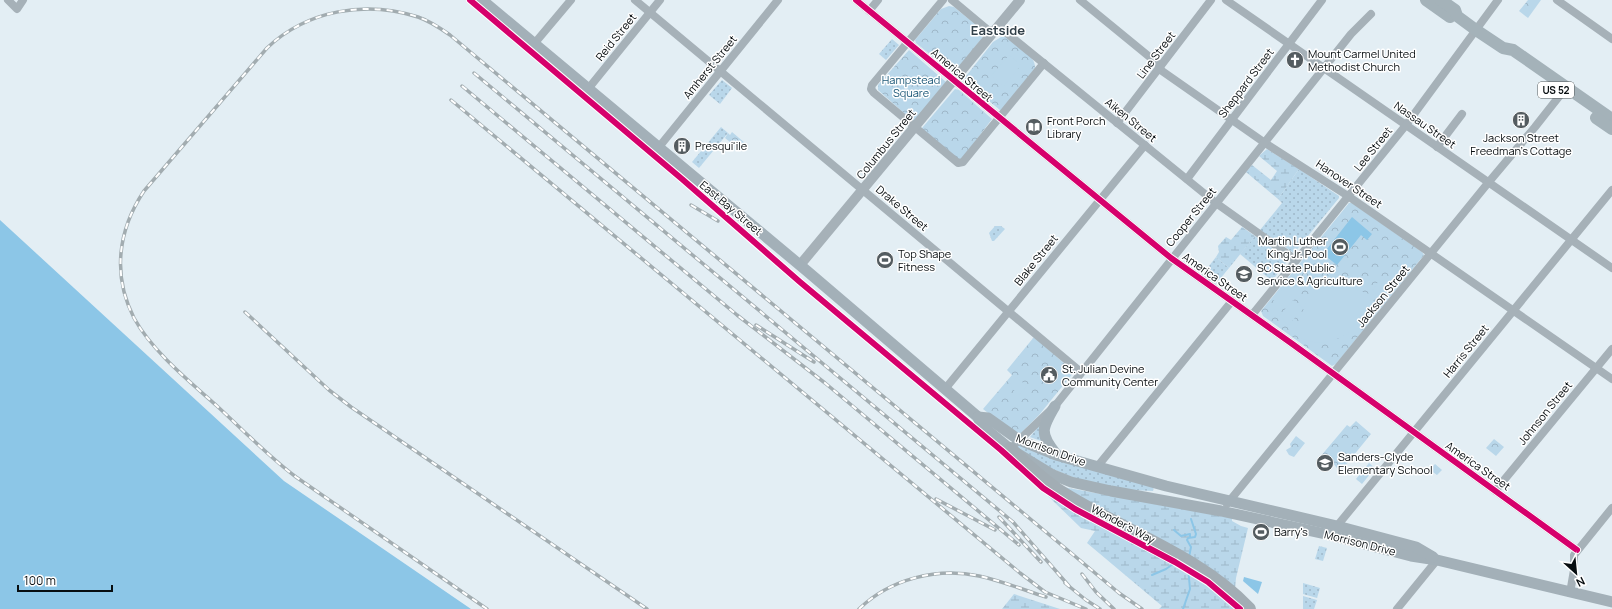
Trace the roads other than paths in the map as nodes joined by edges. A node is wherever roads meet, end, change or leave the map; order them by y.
1 (8, 0) edge
2 (23, 0) edge
3 (482, 0) edge
4 (571, 0) edge
5 (635, 0) edge
6 (660, 0) edge
7 (778, 0) edge
8 (856, 0) edge
9 (878, 0) edge
10 (943, 0) edge
11 (952, 0) edge
12 (1020, 0) edge
13 (1080, 0) edge
14 (1211, 0) edge
15 (1226, 0) edge
16 (1322, 0) edge
17 (1426, 0) edge
18 (1441, 0) edge
19 (1498, 0) edge
20 (1557, 0) edge
21 (869, 11) junction
22 (650, 12) junction
23 (1371, 14) dead end
24 (1457, 16) junction
25 (995, 30) junction
26 (1476, 30) junction
27 (1612, 39) edge
28 (908, 43) junction
29 (534, 44) junction
30 (1289, 44) junction
31 (1503, 48) junction
32 (1044, 63) junction
33 (1160, 67) junction
34 (1324, 68) junction
35 (721, 72) junction
36 (954, 81) junction
37 (588, 89) junction
38 (1561, 94) junction
39 (1462, 114) dead end
40 (1000, 118) junction
41 (1612, 119) edge
42 (1232, 120) junction
43 (1117, 123) junction
44 (1406, 125) junction
45 (915, 128) junction
46 (1612, 130) edge
47 (1265, 142) junction
48 (1145, 145) junction
49 (659, 147) junction
50 (1437, 147) junction
51 (1187, 179) junction
52 (1488, 183) junction
53 (1612, 190) edge
54 (864, 191) junction
55 (1348, 196) junction
56 (1099, 201) junction
57 (1216, 203) junction
58 (1572, 240) junction
59 (1431, 254) junction
60 (1172, 258) junction
61 (1296, 260) junction
62 (800, 265) junction
63 (1612, 268) edge
64 (1232, 301) junction
65 (1009, 311) junction
66 (1513, 311) junction
67 (1252, 315) junction
68 (1612, 349) edge
69 (1596, 368) junction
70 (1081, 372) junction
71 (1333, 374) junction
72 (1612, 379) edge
73 (945, 389) junction
74 (1055, 406) junction
75 (978, 417) joint
76 (1414, 433) junction
77 (1015, 444) junction
78 (1056, 455) junction
79 (1097, 467) junction
80 (1495, 491) junction
81 (1229, 502) junction
82 (1612, 508) edge
83 (1221, 511) junction
84 (1337, 526) junction
85 (1577, 550) junction
86 (1437, 560) junction
87 (1570, 593) junction
88 (1612, 602) edge
89 (1249, 609) edge
90 (1397, 609) edge

1 - 2 street
3 - 29 main road, East Bay Street
4 - 29 street
5 - 22 street, Drake Street
6 - 22 street, Reid Street
7 - 35 street, Amherst Street
8 - 21 street, America Street
9 - 21 street
10 - 28 street
11 - 25 street, Aiken Street
12 - 25 street, Columbus Street
13 - 33 street, Hanover Street
14 - 33 street, Line Street
15 - 30 street, Nassau Street
16 - 30 street, Sheppard Street
17 - 24 main road, US 52
18 - 24 main road, US 52
19 - 26 street, Lee Street
20 - 27 street
21 - 28 street, America Street
22 - 35 street, Drake Street
22 - 37 street, Reid Street
23 - 34 street, Cooper Street
24 - 26 main road, US 52
25 - 32 street, Aiken Street
25 - 36 street, Columbus Street
26 - 31 main road, US 52
26 - 44 street, Lee Street
28 - 36 street, America Street
28 - 45 street
29 - 37 main road, East Bay Street
30 - 34 street, Nassau Street
30 - 42 street, Sheppard Street
31 - 38 main road, US 52
31 - 41 main road, US 52
32 - 40 street
32 - 43 street, Aiken Street
33 - 42 street, Hanover Street
33 - 43 street, Line Street
34 - 44 street, Nassau Street
34 - 47 street, Cooper Street
35 - 49 street, Amherst Street
35 - 54 street, Drake Street
36 - 40 street, America Street
36 - 45 street, Columbus Street
37 - 49 main road, East Bay Street
38 - 46 main road, US 52
38 - 52 street, Jackson Street
39 - 50 street
40 - 45 street
40 - 56 street, America Street
42 - 47 street, Hanover Street
42 - 51 street, Sheppard Street
43 - 48 street, Aiken Street
44 - 50 street, Nassau Street
44 - 55 street, Lee Street
45 - 54 street, Columbus Street
47 - 55 street, Hanover Street
47 - 57 street, Cooper Street
48 - 51 street, Aiken Street
48 - 56 street, Blake Street
49 - 62 main road, East Bay Street
50 - 52 street, Nassau Street
51 - 57 street, Aiken Street
52 - 58 street, Nassau Street
52 - 59 street, Jackson Street
53 - 58 street, Harris Street
54 - 62 street, Columbus Street
54 - 65 street, Drake Street
55 - 59 street, Hanover Street
55 - 61 street, Lee Street
56 - 60 street, America Street
56 - 65 street, Blake Street
57 - 60 street, Cooper Street
57 - 61 street, Aiken Street
58 - 63 street, Nassau Street
58 - 66 street, Harris Street
59 - 66 street, Hanover Street
59 - 71 street, Jackson Street
60 - 64 street, America Street
60 - 70 street, Cooper Street
61 - 67 street, Lee Street
62 - 73 main road, East Bay Street
64 - 67 street, America Street
64 - 79 street
65 - 70 street, Drake Street
65 - 73 street, Blake Street
66 - 69 street, Hanover Street
66 - 76 street, Harris Street
67 - 71 street, America Street
68 - 69 street, Johnson Street
69 - 72 street, Hanover Street
69 - 80 street, Johnson Street
70 - 74 street, Cooper Street
71 - 76 street, America Street
71 - 81 street, Jackson Street
73 - 75 main road, East Bay Street
74 - 77 street, Cooper Street
74 - 78 main road
75 - 77 main road, Morrison Drive
76 - 80 street, America Street
76 - 84 street, Harris Street
77 - 78 main road, Morrison Drive
77 - 83 main road, Morrison Drive
77 - 89 highway
78 - 79 main road, Morrison Drive
79 - 81 main road, Morrison Drive
80 - 85 street, America Street
81 - 83 street, Jackson Street
81 - 84 main road, Morrison Drive
82 - 85 street
83 - 86 main road, Morrison Drive
84 - 86 main road, Morrison Drive
85 - 87 street
86 - 87 main road, Morrison Drive
86 - 90 street
87 - 88 main road, Morrison Drive

